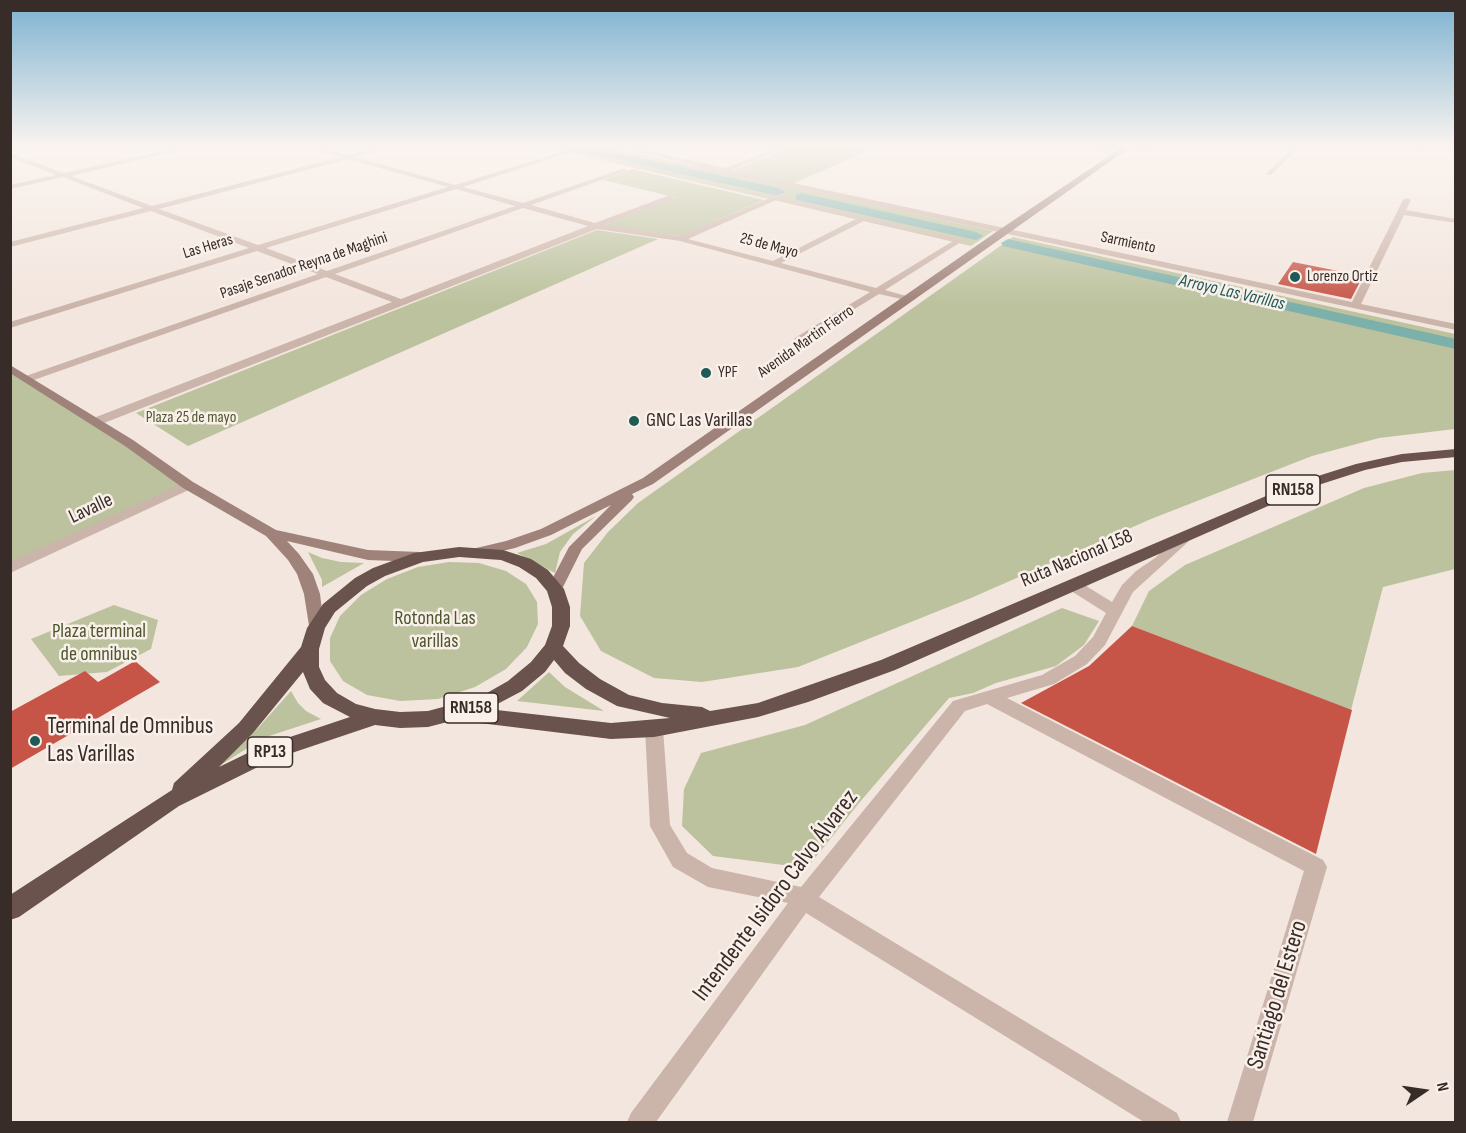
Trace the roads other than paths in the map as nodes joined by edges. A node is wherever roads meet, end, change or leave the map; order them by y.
1 (127, 199) edge
2 (187, 199) edge
3 (419, 199) edge
4 (500, 199) edge
5 (546, 199) edge
6 (665, 199) edge
7 (773, 199) edge
8 (779, 199) edge
9 (849, 199) edge
10 (1051, 199) edge
11 (1407, 200) dead end
12 (526, 206) junction
13 (151, 208) junction
14 (1401, 212) junction
15 (863, 218) junction
16 (1455, 221) edge
17 (596, 226) junction
18 (1002, 232) junction
19 (681, 239) junction
20 (10, 245) edge
21 (257, 248) junction
22 (775, 263) junction
23 (328, 273) junction
24 (878, 291) junction
25 (907, 299) junction
26 (400, 302) junction
27 (1355, 306) junction
28 (10, 325) edge
29 (1455, 327) edge
30 (799, 340) dead end
31 (10, 368) edge
32 (27, 379) junction
33 (95, 422) junction
34 (1455, 453) edge
35 (188, 485) junction
36 (636, 488) junction
37 (271, 533) junction
38 (1184, 539) junction
39 (477, 552) junction
40 (420, 557) junction
41 (10, 568) edge
42 (1073, 585) junction
43 (555, 589) junction
44 (1114, 611) junction
45 (316, 628) junction
46 (553, 647) junction
47 (309, 649) junction
48 (989, 697) junction
49 (456, 713) junction
50 (375, 717) junction
51 (717, 717) junction
52 (654, 729) junction
53 (171, 800) junction
54 (803, 900) junction
55 (10, 909) edge
56 (640, 1122) edge
57 (1168, 1122) edge
58 (1240, 1122) edge

1 - 13 street
2 - 13 street
3 - 21 street, Las Heras
4 - 12 street, 25 de Mayo
5 - 12 street, Pasaje Senador Reyna de Maghini
6 - 17 street
7 - 19 street
8 - 15 street
9 - 18 street, Sarmiento
10 - 18 main road, Avenida Martin Fierro
11 - 14 street
12 - 17 street, 25 de Mayo
12 - 23 street, Pasaje Senador Reyna de Maghini
13 - 20 street
13 - 21 street
14 - 16 street
14 - 27 street
15 - 22 street
15 - 24 street
17 - 19 street, 25 de Mayo
17 - 26 street
18 - 25 main road, Avenida Martin Fierro
18 - 27 street, Sarmiento
19 - 22 street, 25 de Mayo
21 - 23 street
21 - 28 street, Las Heras
22 - 24 street, 25 de Mayo
23 - 26 street
23 - 32 street, Pasaje Senador Reyna de Maghini
24 - 25 street, 25 de Mayo
24 - 30 street
25 - 36 main road, Avenida Martin Fierro
26 - 33 street
27 - 29 street, Sarmiento
31 - 32 main road, RN158
32 - 33 main road, RN158
33 - 35 main road, RN158
34 - 38 highway, Ruta Nacional 158 / RN158
35 - 37 main road, RN158
35 - 41 street, Lavalle
36 - 39 main road, Avenida Martin Fierro
36 - 43 main road, Avenida Martin Fierro
37 - 40 main road, RN158
37 - 45 main road, RN158
38 - 42 highway, Ruta Nacional 158 / RN158
38 - 44 street
39 - 40 highway, RN158
39 - 43 highway, RN158
40 - 45 highway, RN158
42 - 44 street
42 - 51 highway, Ruta Nacional 158 / RN158
43 - 46 highway, RN158
44 - 48 street
45 - 47 highway, RN158
46 - 49 highway, RN158
46 - 51 highway, Ruta Nacional 158 / RN158
47 - 50 highway, RN158
47 - 53 highway, RP13
48 - 54 street, Intendente Isidoro Calvo Álvarez
48 - 58 street, Santiago del Estero
49 - 50 highway, RN158
49 - 52 highway, Ruta Nacional 158 / RN158
50 - 53 highway, RP13
51 - 52 highway, Ruta Nacional 158 / RN158
52 - 54 street
53 - 55 highway, RP13
54 - 56 street, Intendente Isidoro Calvo Álvarez
54 - 57 street

